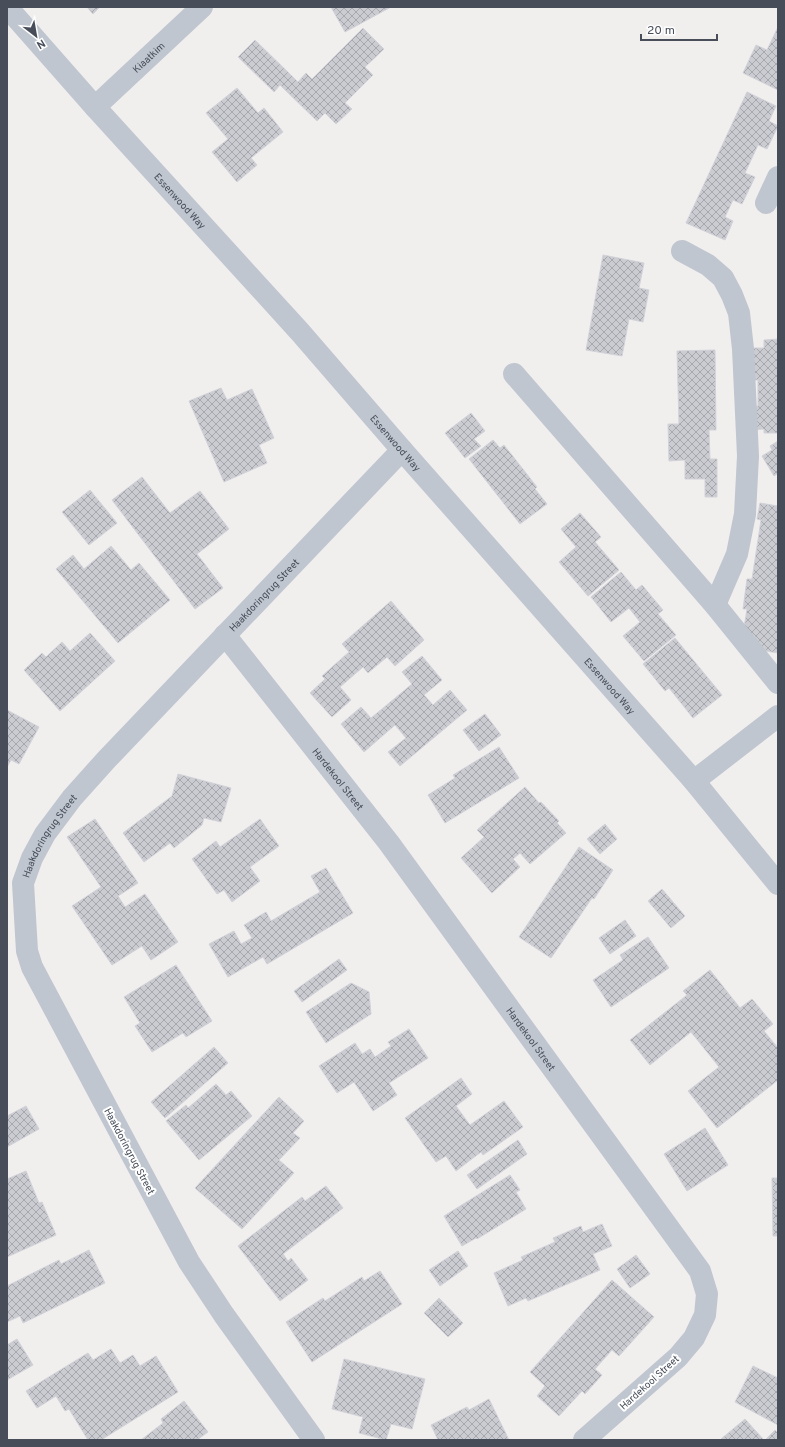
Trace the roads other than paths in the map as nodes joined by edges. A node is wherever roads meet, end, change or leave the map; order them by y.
1 (7, 7) edge
2 (202, 7) edge
3 (95, 107) junction
4 (778, 178) edge
5 (766, 203) dead end
6 (682, 251) dead end
7 (514, 374) dead end
8 (402, 450) junction
9 (715, 605) junction
10 (225, 635) junction
11 (778, 683) edge
12 (778, 716) edge
13 (694, 780) junction
14 (778, 884) edge
15 (314, 1440) edge
16 (584, 1440) edge

1 - 3 street, Essenwood Way
2 - 3 street, Kiaatkim
3 - 8 street, Essenwood Way
4 - 5 street
6 - 9 street
7 - 9 street
8 - 10 street, Haakdoringrug Street
8 - 13 street, Essenwood Way
9 - 11 street
10 - 15 street, Haakdoringrug Street
10 - 16 street, Hardekool Street
12 - 13 street
13 - 14 street, Essenwood Way

